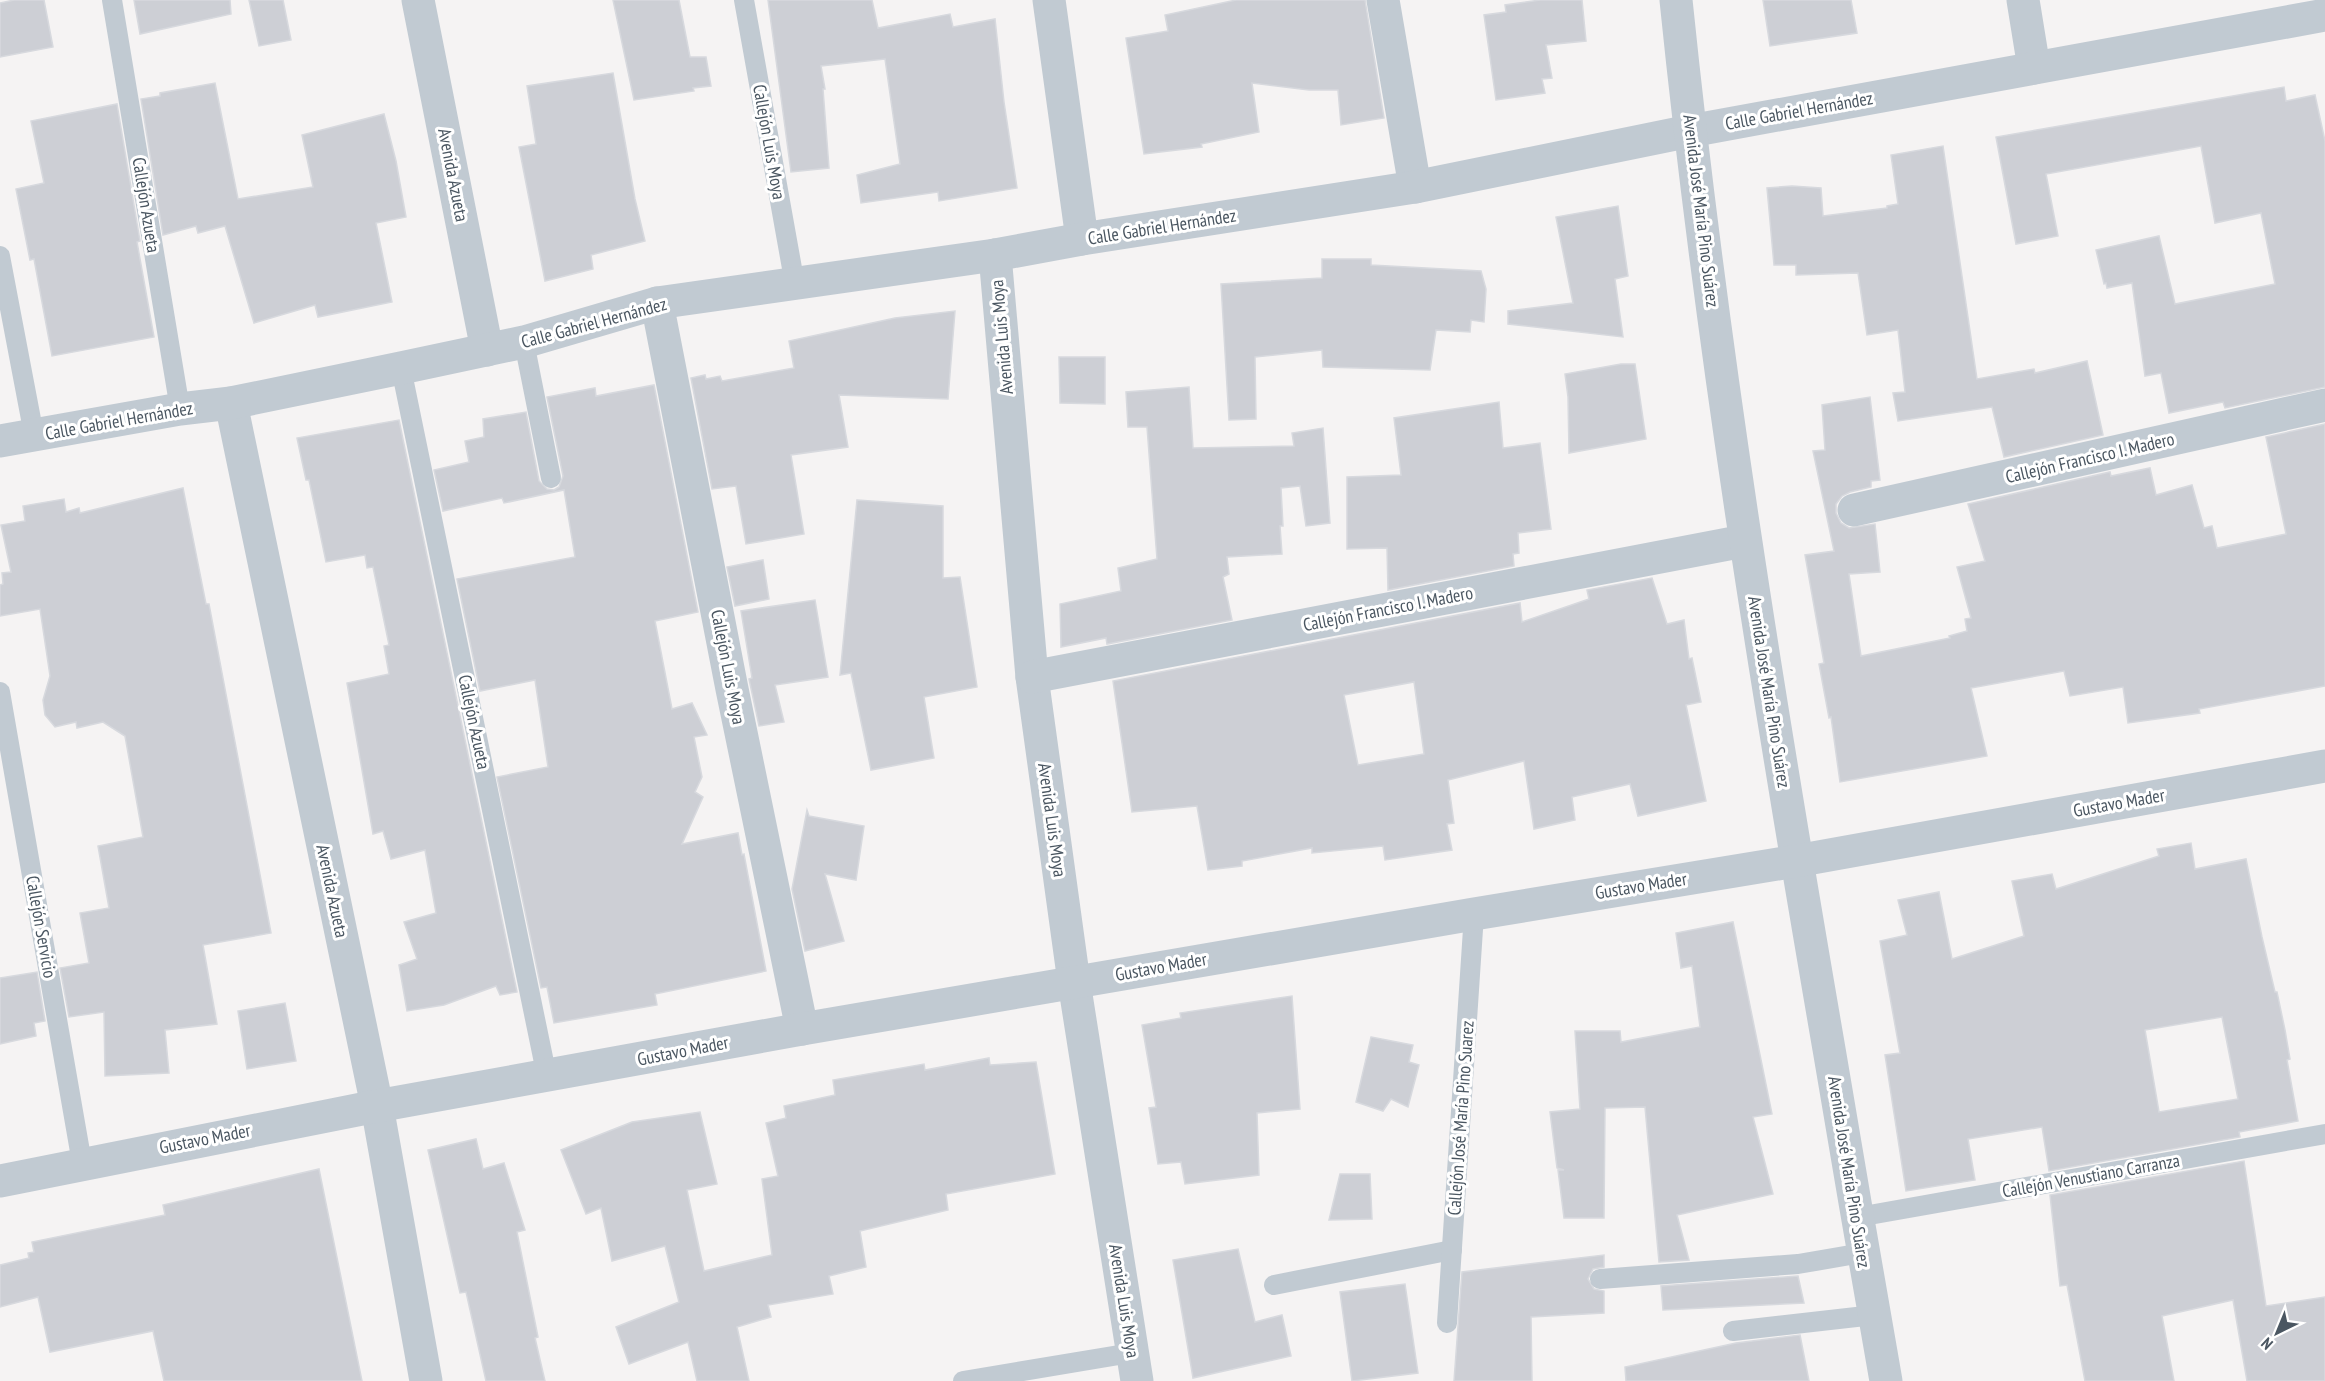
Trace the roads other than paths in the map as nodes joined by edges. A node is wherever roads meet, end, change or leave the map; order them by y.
1 (112, 0) edge
2 (418, 0) edge
3 (744, 0) edge
4 (1049, 0) edge
5 (1383, 0) edge
6 (1676, 0) edge
7 (2024, 0) edge
8 (2325, 15) edge
9 (2034, 68) junction
10 (1690, 131) junction
11 (1415, 187) junction
12 (1082, 239) junction
13 (995, 255) junction
14 (0, 256) edge
15 (795, 285) junction
16 (657, 303) junction
17 (524, 342) junction
18 (487, 350) junction
19 (401, 368) junction
20 (231, 403) junction
21 (2325, 405) edge
22 (180, 409) junction
23 (34, 435) junction
24 (0, 441) edge
25 (551, 478) dead end
26 (1854, 510) dead end
27 (1744, 541) junction
28 (1032, 677) junction
29 (0, 692) edge
30 (2325, 766) edge
31 (1796, 861) junction
32 (1474, 914) junction
33 (1074, 982) junction
34 (802, 1029) junction
35 (547, 1077) junction
36 (377, 1106) junction
37 (2325, 1134) edge
38 (82, 1163) junction
39 (0, 1181) edge
40 (1858, 1217) junction
41 (1452, 1250) junction
42 (1862, 1253) junction
43 (1600, 1279) dead end
44 (1274, 1285) dead end
45 (1874, 1315) junction
46 (1447, 1323) dead end
47 (1733, 1331) dead end
48 (1134, 1367) edge
49 (426, 1381) edge
50 (963, 1381) edge
51 (1886, 1381) edge

1 - 22 lane, Callejón Azueta
2 - 18 street, Avenida Azueta
3 - 15 lane, Callejón Luis Moya
4 - 12 street
5 - 11 street
6 - 10 street, Avenida José María Pino Suárez
7 - 9 street
8 - 9 street, Calle Gabriel Hernández
9 - 10 street, Calle Gabriel Hernández
10 - 11 street, Calle Gabriel Hernández
10 - 27 street, Avenida José María Pino Suárez
11 - 12 street, Calle Gabriel Hernández
12 - 13 street, Calle Gabriel Hernández
13 - 15 street, Calle Gabriel Hernández
13 - 28 street, Avenida Luis Moya
14 - 23 lane
15 - 16 street, Calle Gabriel Hernández
16 - 17 street, Calle Gabriel Hernández
16 - 34 street, Callejón Luis Moya
17 - 18 street, Calle Gabriel Hernández
17 - 25 lane
18 - 19 street, Calle Gabriel Hernández
19 - 20 street, Calle Gabriel Hernández
19 - 35 lane, Callejón Azueta
20 - 22 street, Calle Gabriel Hernández
20 - 36 street, Avenida Azueta
21 - 26 street, Callejón Francisco I. Madero
22 - 23 street, Calle Gabriel Hernández
23 - 24 street, Calle Gabriel Hernández
27 - 28 street, Callejón Francisco I. Madero
27 - 31 street, Avenida José María Pino Suárez
28 - 33 street, Avenida Luis Moya
29 - 38 lane, Callejón Servicio
30 - 31 street, Gustavo Mader
31 - 32 street, Gustavo Mader
31 - 40 street, Avenida José María Pino Suárez
32 - 33 street, Gustavo Mader
32 - 41 lane, Callejón José María Pino Suarez
33 - 34 street, Gustavo Mader
33 - 48 street, Avenida Luis Moya
34 - 35 street, Gustavo Mader
35 - 36 street, Gustavo Mader
36 - 38 street, Gustavo Mader
36 - 49 street, Avenida Azueta
37 - 40 lane, Callejón Venustiano Carranza
38 - 39 street, Gustavo Mader
40 - 42 street, Avenida José María Pino Suárez
41 - 44 lane
41 - 46 lane, Callejón José María Pino Suarez
42 - 43 lane
42 - 45 street, Avenida José María Pino Suárez
45 - 47 lane
45 - 51 street, Avenida José María Pino Suárez
48 - 50 lane

